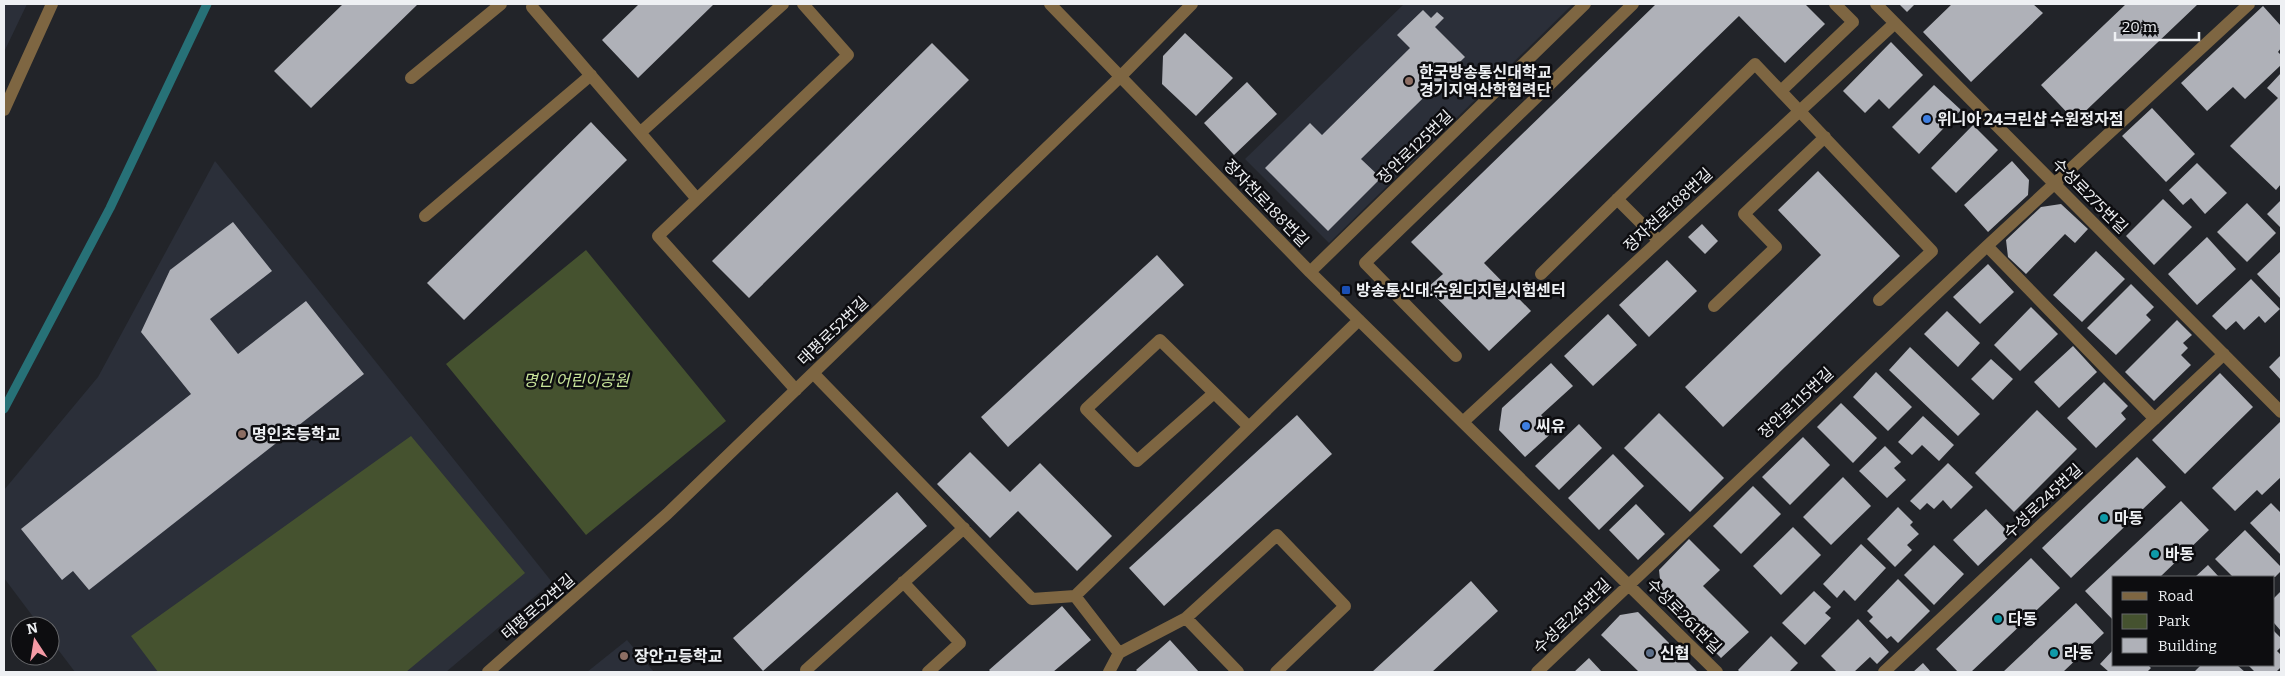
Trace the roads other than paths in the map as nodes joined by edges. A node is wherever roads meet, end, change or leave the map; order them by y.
1 (52, 4) edge
2 (501, 4) edge
3 (783, 4) edge
4 (803, 4) edge
5 (1050, 4) edge
6 (1192, 4) edge
7 (1585, 4) edge
8 (1633, 4) edge
9 (1835, 4) edge
10 (1876, 4) edge
11 (2250, 4) edge
12 (532, 5) edge
13 (1895, 22) junction
14 (591, 75) junction
15 (1120, 77) junction
16 (411, 78) dead end
17 (1781, 91) junction
18 (4, 110) edge
19 (1800, 110) junction
20 (641, 132) junction
21 (1825, 136) junction
22 (2054, 183) junction
23 (697, 199) junction
24 (1617, 199) junction
25 (425, 216) dead end
26 (1659, 241) junction
27 (1986, 246) junction
28 (1310, 272) junction
29 (1541, 274) dead end
30 (1879, 300) dead end
31 (1714, 306) dead end
32 (1359, 320) junction
33 (2224, 354) junction
34 (1456, 356) dead end
35 (813, 373) junction
36 (796, 390) junction
37 (1214, 393) junction
38 (2281, 412) edge
39 (2156, 419) junction
40 (1464, 421) junction
41 (1249, 427) junction
42 (964, 528) junction
43 (903, 582) junction
44 (1629, 584) junction
45 (1075, 596) junction
46 (1186, 618) junction
47 (1119, 653) junction
48 (488, 672) edge
49 (808, 672) edge
50 (928, 672) edge
51 (1109, 672) edge
52 (1238, 672) edge
53 (1276, 672) edge
54 (1537, 672) edge
55 (1717, 672) edge
56 (1884, 672) edge

1 - 18 street
2 - 16 street
3 - 20 street
4 - 23 street
5 - 15 street, 정자천로188번길
6 - 15 street, 태평로52번길
7 - 28 street, 장안로125번길
8 - 34 street
9 - 17 street
10 - 13 street, 수성로275번길
11 - 22 street, 장안로115번길
12 - 14 street
13 - 19 street, 정자천로188번길
13 - 22 street, 수성로275번길
14 - 20 street
14 - 25 street
15 - 28 street, 정자천로188번길
15 - 35 street, 태평로52번길
17 - 19 street
17 - 24 street
19 - 21 street
19 - 26 street, 정자천로188번길
20 - 23 street
21 - 30 street
21 - 31 street
22 - 27 street, 장안로115번길
22 - 33 street, 수성로275번길
23 - 36 street
24 - 26 street
24 - 29 street
26 - 40 street, 정자천로188번길
27 - 39 street
27 - 44 street, 장안로115번길
28 - 32 street, 정자천로188번길
32 - 40 street, 정자천로188번길
32 - 41 street
33 - 38 street, 수성로275번길
33 - 39 street, 수성로245번길
35 - 36 street, 태평로52번길
35 - 42 street
36 - 48 street, 태평로52번길
37 - 37 street
37 - 41 street
39 - 56 street, 수성로245번길
40 - 44 street, 정자천로188번길
41 - 45 street
42 - 43 street
42 - 45 street
43 - 49 street
43 - 50 street
44 - 54 street, 수성로245번길
44 - 55 street, 수성로261번길
45 - 47 street
46 - 47 street
46 - 52 street
46 - 53 street
47 - 51 street

